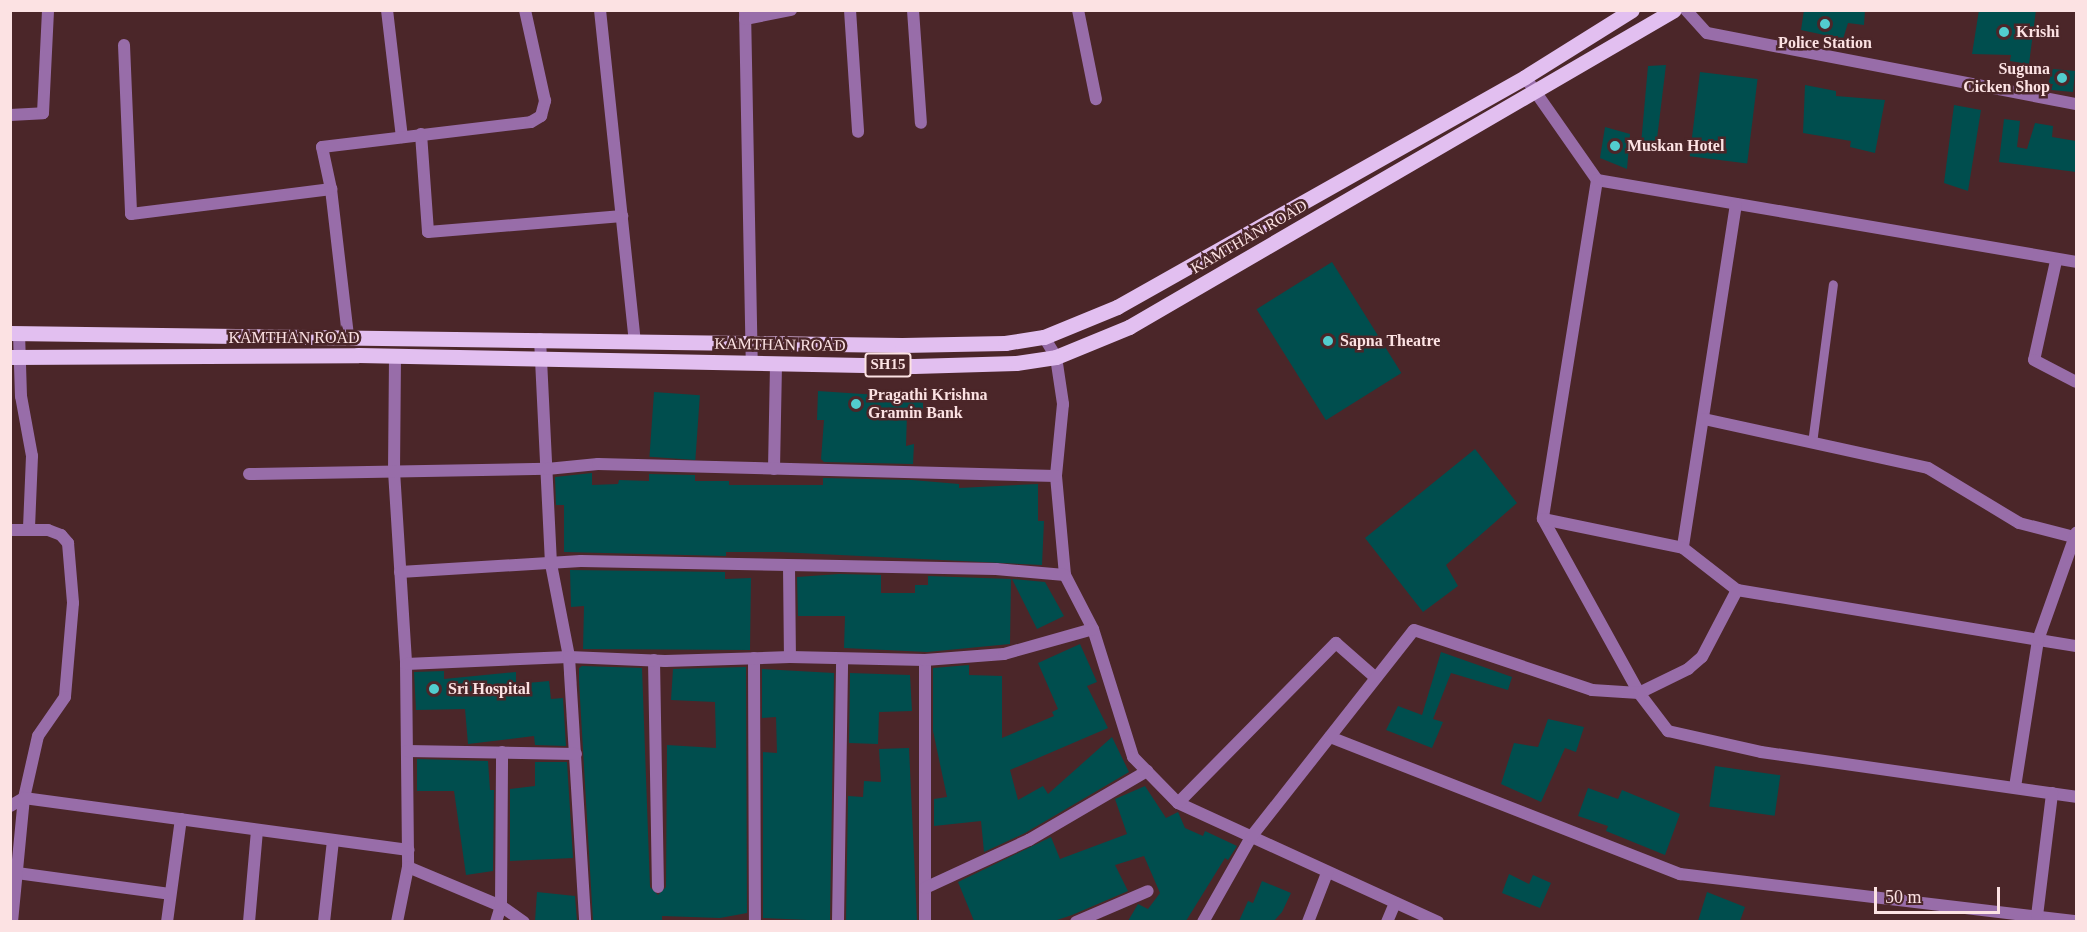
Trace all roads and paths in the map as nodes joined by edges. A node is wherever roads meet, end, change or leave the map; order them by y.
1 (48, 10) edge
2 (387, 10) edge
3 (525, 10) edge
4 (600, 10) edge
5 (791, 10) edge
6 (850, 10) edge
7 (913, 10) edge
8 (1078, 10) edge
9 (1632, 10) edge
10 (1674, 10) edge
11 (1686, 10) edge
12 (745, 15) edge
13 (124, 45) dead end
14 (1525, 77) junction
15 (1537, 92) junction
16 (1096, 99) dead end
17 (2076, 104) edge
18 (10, 115) edge
19 (1456, 115) junction
20 (921, 123) dead end
21 (858, 132) dead end
22 (1467, 133) junction
23 (421, 134) junction
24 (402, 137) junction
25 (1597, 180) junction
26 (331, 189) junction
27 (1736, 204) junction
28 (622, 216) junction
29 (1251, 231) junction
30 (1263, 250) junction
31 (2056, 261) junction
32 (2076, 262) edge
33 (1833, 284) dead end
34 (15, 333) edge
35 (348, 335) junction
36 (1044, 337) junction
37 (540, 339) junction
38 (635, 341) junction
39 (752, 343) junction
40 (14, 357) edge
41 (395, 357) junction
42 (1056, 357) junction
43 (541, 359) junction
44 (752, 363) junction
45 (776, 363) junction
46 (2076, 381) edge
47 (1704, 419) junction
48 (1812, 442) junction
49 (547, 469) junction
50 (774, 469) junction
51 (394, 471) junction
52 (249, 474) dead end
53 (1056, 476) junction
54 (1543, 519) junction
55 (29, 529) junction
56 (10, 530) edge
57 (2075, 535) edge
58 (1683, 548) junction
59 (551, 564) junction
60 (789, 566) junction
61 (400, 572) junction
62 (1065, 575) junction
63 (1737, 590) junction
64 (1093, 629) junction
65 (2038, 640) junction
66 (2076, 646) edge
67 (569, 657) junction
68 (790, 657) junction
69 (754, 658) junction
70 (842, 659) junction
71 (654, 660) junction
72 (925, 660) junction
73 (406, 664) junction
74 (1376, 678) junction
75 (1640, 693) junction
76 (1330, 737) junction
77 (407, 751) junction
78 (502, 752) junction
79 (576, 754) junction
80 (1147, 771) junction
81 (2015, 787) junction
82 (2052, 793) junction
83 (2076, 797) edge
84 (24, 798) junction
85 (1178, 803) junction
86 (10, 806) edge
87 (181, 819) junction
88 (257, 830) junction
89 (1251, 837) junction
90 (333, 840) junction
91 (408, 850) junction
92 (408, 867) junction
93 (17, 873) junction
94 (1327, 873) junction
95 (658, 887) dead end
96 (926, 888) junction
97 (1148, 891) dead end
98 (170, 894) junction
99 (1395, 903) junction
100 (501, 906) junction
101 (2037, 916) junction
102 (12, 921) edge
103 (166, 921) edge
104 (249, 921) edge
105 (324, 921) edge
106 (397, 921) edge
107 (496, 921) edge
108 (524, 921) edge
109 (585, 921) edge
110 (755, 921) edge
111 (838, 921) edge
112 (925, 921) edge
113 (1076, 921) edge
114 (1203, 921) edge
115 (1308, 921) edge
116 (1387, 921) edge
117 (1438, 921) edge
118 (2070, 921) edge

1 - 18 street
2 - 24 street
3 - 23 street
4 - 28 street
5 - 12 street
6 - 21 street
7 - 20 street
8 - 16 street
9 - 14 main road, KAMTHAN ROAD / SH15
10 - 15 main road, KAMTHAN ROAD / SH15
11 - 17 street
12 - 39 street
13 - 26 street
14 - 15 street
14 - 19 main road, KAMTHAN ROAD / SH15
15 - 22 main road, KAMTHAN ROAD / SH15
15 - 25 street
19 - 22 main road
19 - 29 main road, KAMTHAN ROAD / SH15
22 - 30 main road, KAMTHAN ROAD / SH15
23 - 24 street
23 - 28 street
24 - 26 street
25 - 27 street
25 - 54 street
26 - 35 street
27 - 31 street
27 - 47 street
28 - 38 street
29 - 30 main road
29 - 36 main road, KAMTHAN ROAD / SH15
30 - 42 main road, KAMTHAN ROAD / SH15
31 - 32 street
31 - 46 street
33 - 48 lane
34 - 35 main road, KAMTHAN ROAD / SH15
34 - 40 street
35 - 37 main road, KAMTHAN ROAD / SH15
36 - 39 main road, KAMTHAN ROAD / SH15
36 - 42 street
37 - 38 main road, KAMTHAN ROAD / SH15
37 - 43 street
38 - 39 main road, KAMTHAN ROAD / SH15
39 - 44 street
40 - 41 main road, KAMTHAN ROAD / SH15
40 - 55 street
41 - 43 main road, KAMTHAN ROAD / SH15
41 - 51 street
42 - 45 main road, KAMTHAN ROAD / SH15
42 - 53 street
43 - 44 main road, KAMTHAN ROAD / SH15
43 - 49 street
44 - 45 main road, KAMTHAN ROAD / SH15
45 - 50 street
47 - 48 street
47 - 58 street
48 - 57 street
49 - 50 street
49 - 51 street
49 - 59 street
50 - 53 street
51 - 52 street
51 - 61 street
53 - 62 street
54 - 58 street
54 - 75 street
55 - 56 street
55 - 84 street
57 - 65 street
58 - 63 street
59 - 60 street
59 - 61 street
59 - 67 street
60 - 62 street
60 - 68 street
61 - 73 street
62 - 64 street
63 - 65 street
63 - 75 street
64 - 72 street
64 - 80 street
65 - 66 street
65 - 81 street
67 - 71 street
67 - 73 street
67 - 79 street
68 - 69 street
68 - 70 street
69 - 71 street
69 - 110 street
70 - 72 street
70 - 111 street
71 - 95 street
72 - 96 street
73 - 77 street
74 - 75 street
74 - 76 street
74 - 85 street
75 - 81 street
76 - 89 street
76 - 101 street
77 - 78 street
77 - 91 street
78 - 79 street
78 - 100 street
79 - 109 street
80 - 85 street
80 - 96 street
81 - 82 street
82 - 83 street
82 - 101 street
84 - 86 street
84 - 87 street
84 - 93 street
85 - 89 street
87 - 88 street
87 - 98 street
88 - 90 street
88 - 104 street
89 - 94 street
89 - 114 street
90 - 91 street
90 - 105 street
91 - 92 street
92 - 100 street
92 - 106 street
93 - 98 street
93 - 102 street
94 - 99 street
94 - 115 street
96 - 112 street
97 - 113 street
98 - 103 street
99 - 116 street
99 - 117 street
100 - 107 street
100 - 108 street
101 - 118 street

